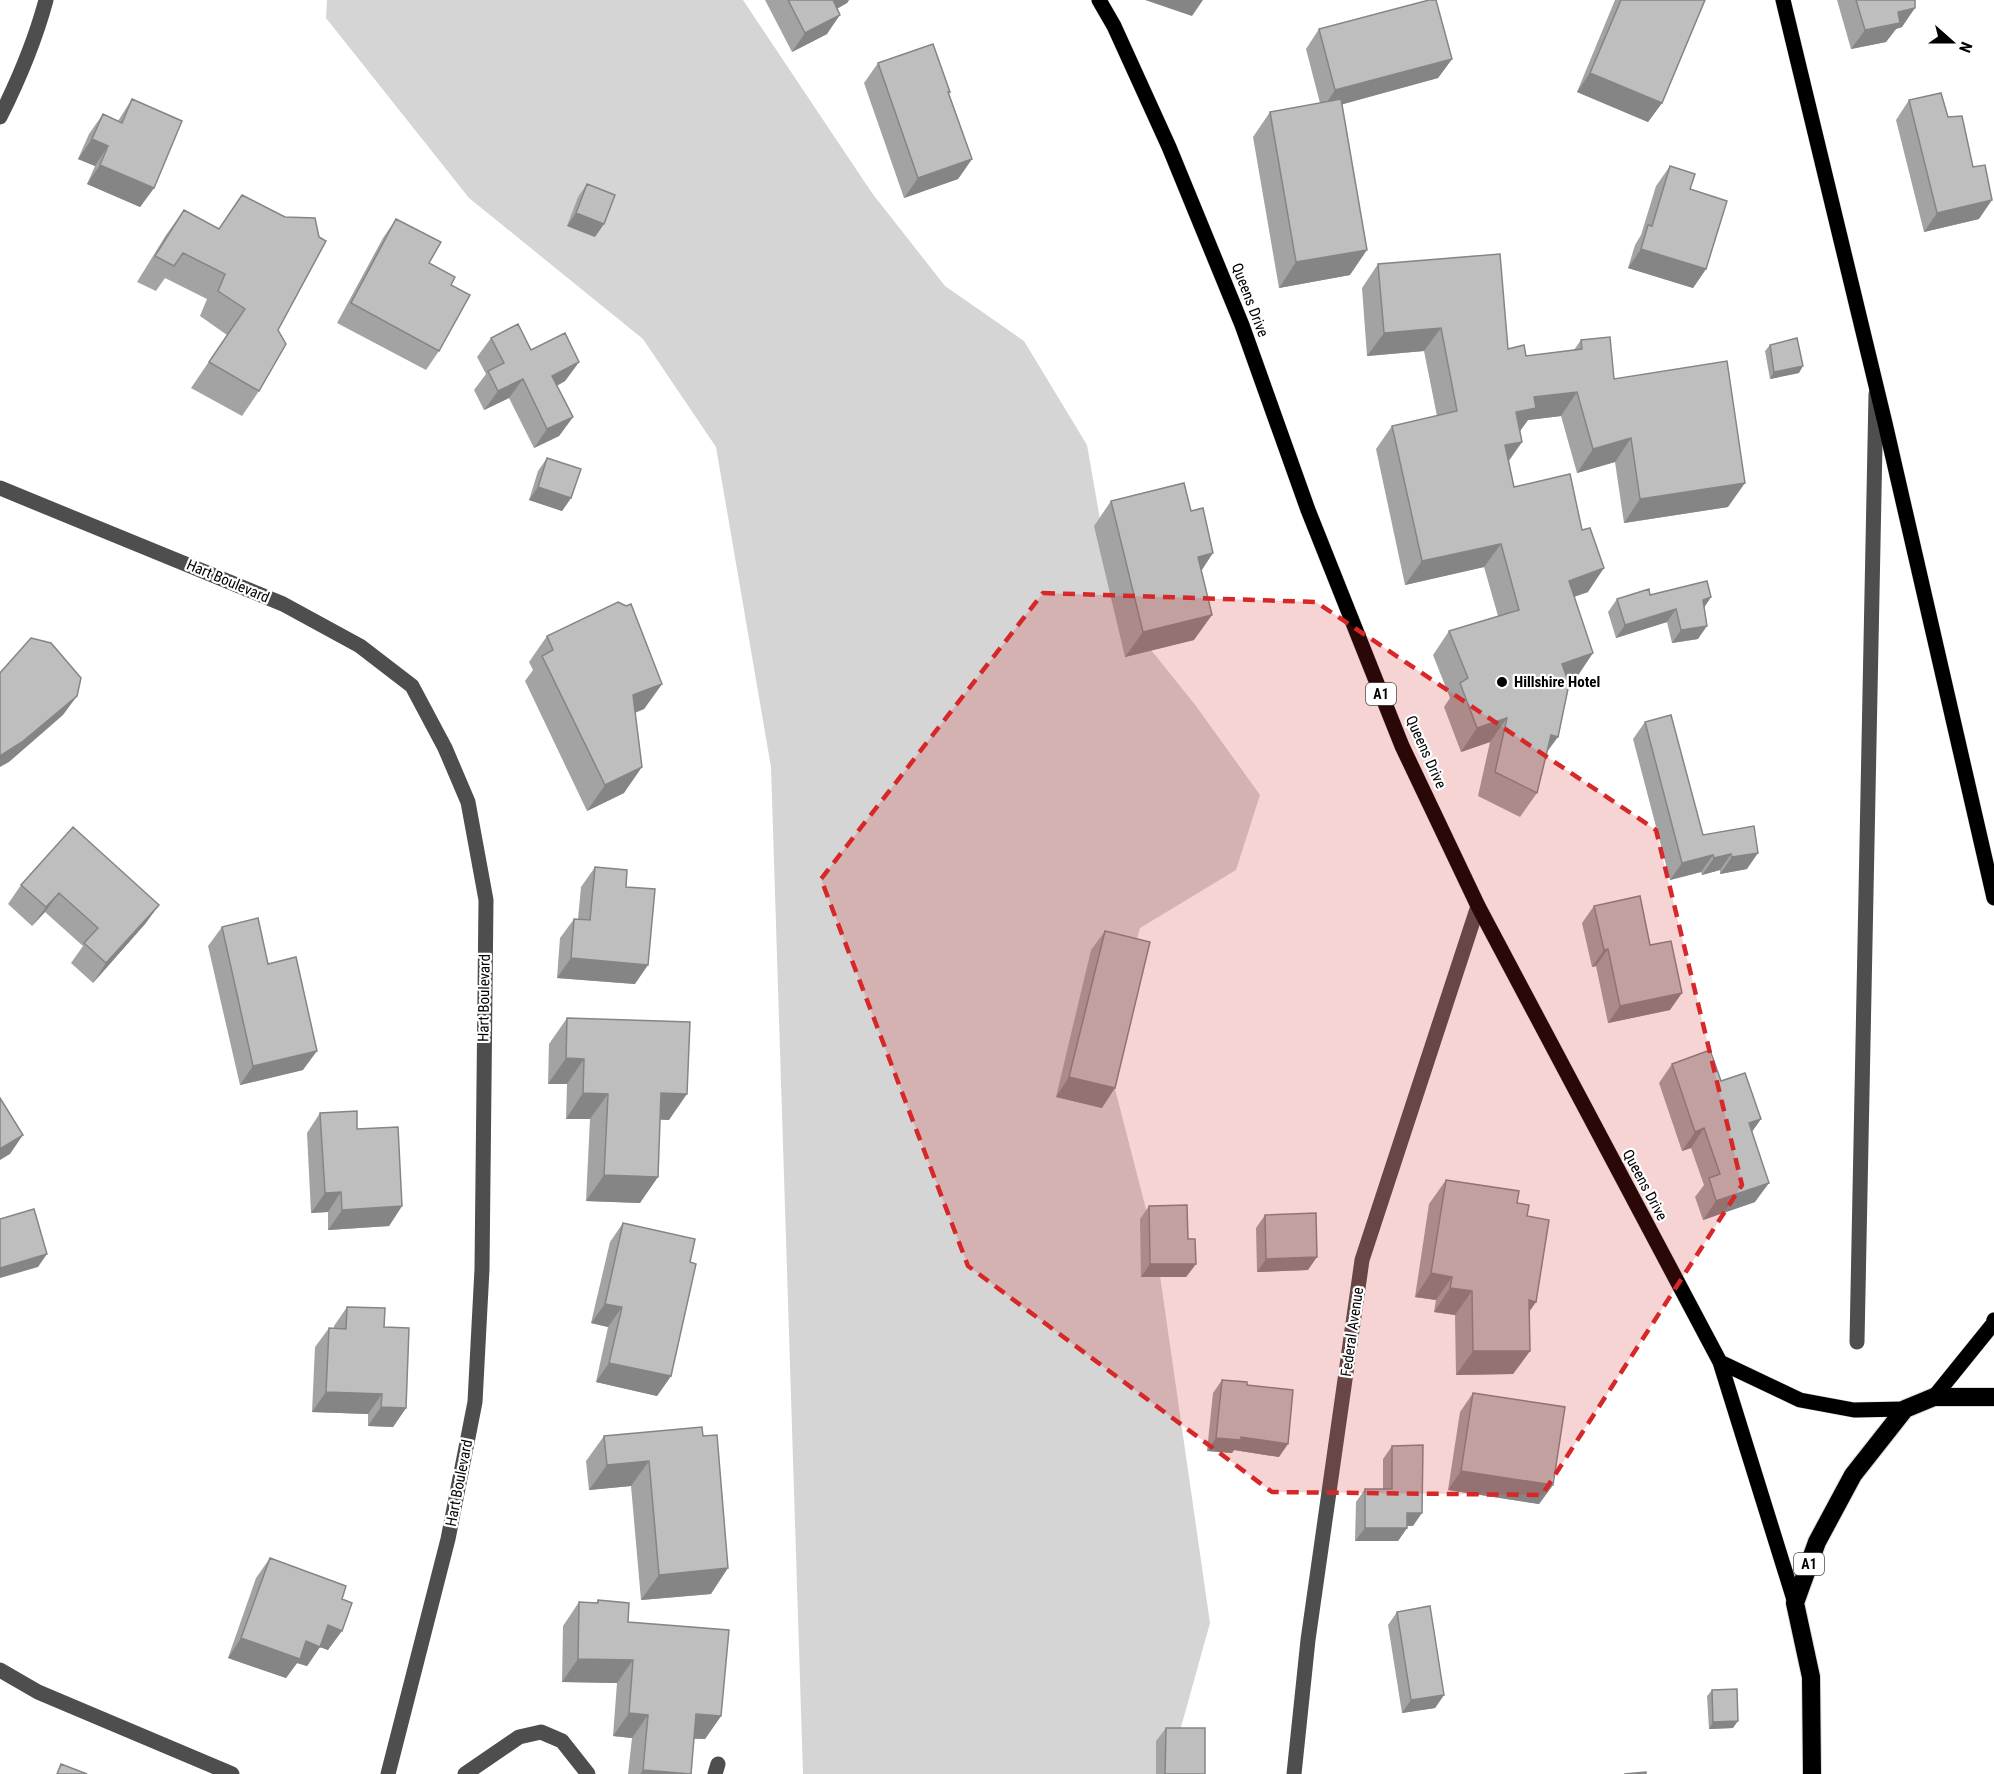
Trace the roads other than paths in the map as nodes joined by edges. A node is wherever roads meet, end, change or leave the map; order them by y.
1 (46, 0) edge
2 (1099, 0) edge
3 (1783, 0) edge
4 (0, 117) edge
5 (1876, 388) junction
6 (0, 488) edge
7 (1994, 898) edge
8 (1478, 906) junction
9 (1994, 1320) edge
10 (1857, 1342) dead end
11 (1720, 1362) junction
12 (1934, 1397) junction
13 (1994, 1397) edge
14 (1905, 1409) junction
15 (1795, 1603) junction
16 (0, 1670) edge
17 (232, 1774) edge
18 (388, 1774) edge
19 (465, 1774) edge
20 (588, 1774) edge
21 (1294, 1774) edge
22 (1812, 1774) edge

1 - 4 street
2 - 8 main road, Queens Drive / A1
3 - 5 main road
5 - 7 main road
5 - 10 street
6 - 18 street, Hart Boulevard
8 - 11 main road, Queens Drive / A1
8 - 21 street, Federal Avenue
9 - 12 main road
11 - 14 main road, A1
11 - 15 main road, Queens Drive / A1
12 - 13 highway, A1
12 - 14 highway, A1
14 - 15 highway, A1
15 - 22 highway, A1
16 - 17 street
19 - 20 street

